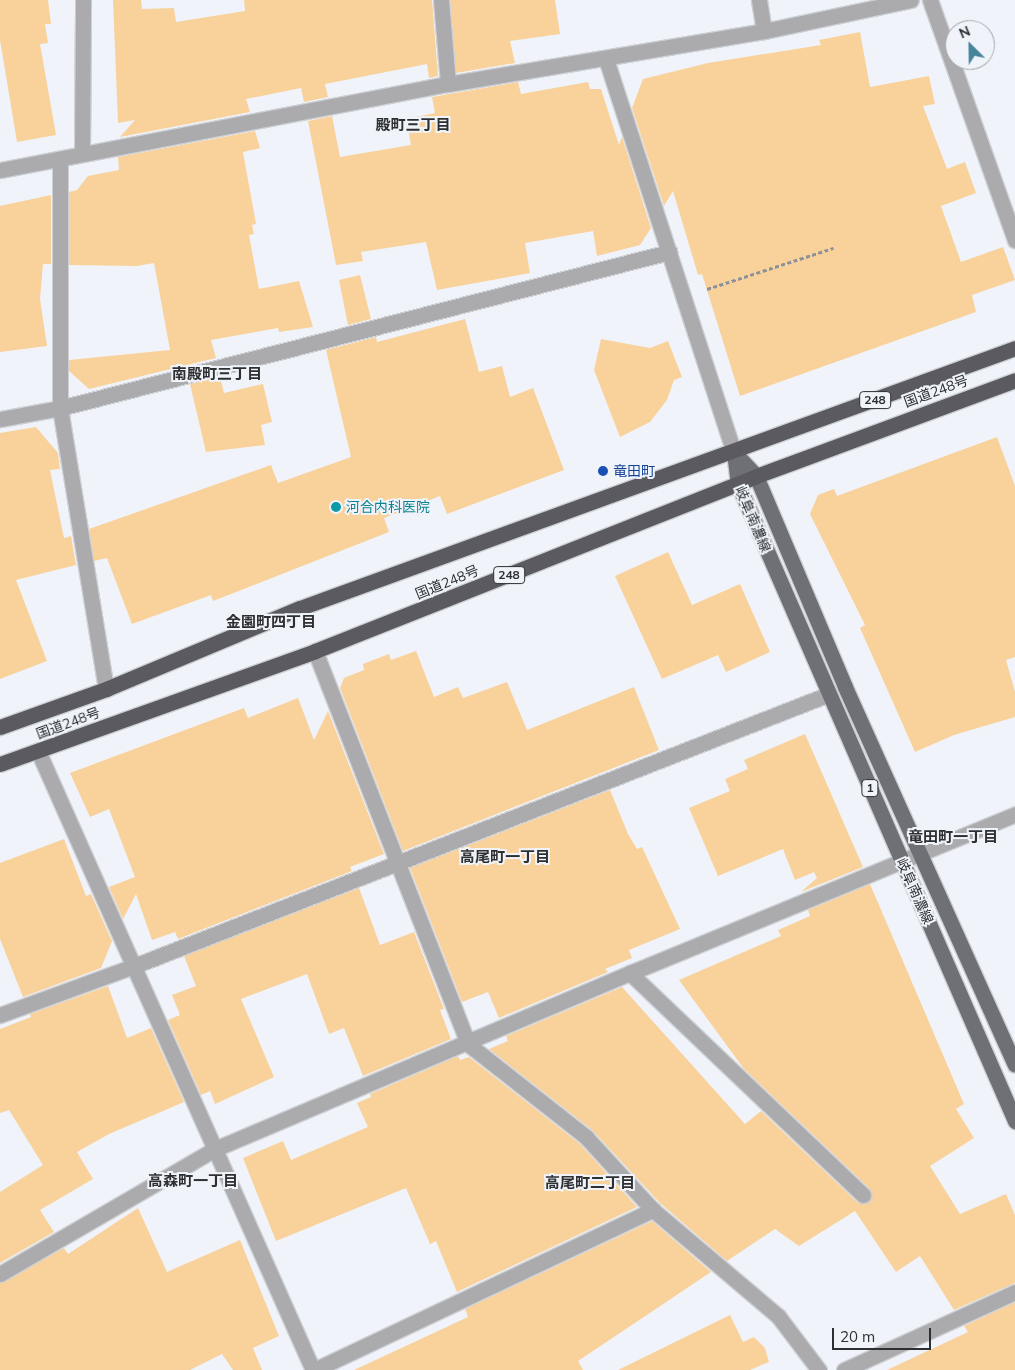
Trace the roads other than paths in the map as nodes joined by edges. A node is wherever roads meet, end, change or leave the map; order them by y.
1 (83, 0) edge
2 (441, 0) edge
3 (760, 0) edge
4 (911, 0) edge
5 (930, 0) edge
6 (764, 30) junction
7 (606, 60) junction
8 (448, 84) junction
9 (82, 154) junction
10 (60, 159) junction
11 (0, 170) edge
12 (1015, 240) edge
13 (669, 252) junction
14 (1015, 348) edge
15 (1015, 380) edge
16 (60, 408) junction
17 (0, 419) edge
18 (734, 452) junction
19 (756, 476) junction
20 (738, 484) junction
21 (315, 651) junction
22 (106, 689) junction
23 (828, 694) junction
24 (0, 728) edge
25 (38, 752) junction
26 (0, 764) edge
27 (1015, 814) edge
28 (922, 853) junction
29 (398, 863) junction
30 (903, 863) junction
31 (134, 966) junction
32 (630, 973) junction
33 (0, 1014) edge
34 (468, 1044) junction
35 (1015, 1065) edge
36 (1015, 1121) edge
37 (215, 1149) junction
38 (863, 1195) dead end
39 (653, 1210) junction
40 (0, 1274) edge
41 (1015, 1292) edge
42 (314, 1370) edge
43 (820, 1370) edge
44 (844, 1370) edge

1 - 9 street
2 - 8 street
3 - 6 street
4 - 6 street
5 - 12 street
6 - 7 street
7 - 8 street
7 - 13 street
8 - 9 street
9 - 10 street
10 - 11 street
10 - 16 street
13 - 16 street
13 - 18 street
14 - 18 highway, 国道248号 / 248
15 - 19 highway, 国道248号 / 248
16 - 17 street
16 - 22 street
18 - 19 main road, 岐阜南濃線 / 1
18 - 20 main road, 岐阜南濃線 / 1
18 - 22 highway, 国道248号 / 248
19 - 20 highway, 国道248号 / 248
19 - 28 main road, 岐阜南濃線 / 1
20 - 21 highway, 国道248号 / 248
20 - 23 main road, 岐阜南濃線 / 1
21 - 25 highway, 国道248号 / 248
21 - 29 street
22 - 24 highway, 国道248号 / 248
23 - 29 street
23 - 30 main road, 岐阜南濃線 / 1
25 - 26 highway, 国道248号 / 248
25 - 31 street
27 - 28 street
28 - 30 street
28 - 35 main road, 岐阜南濃線 / 1
29 - 31 street
29 - 34 street
30 - 32 street
30 - 36 main road, 岐阜南濃線 / 1
31 - 33 street
31 - 37 street
32 - 34 street
32 - 38 street
34 - 37 street
34 - 39 street
37 - 40 street
37 - 42 street
39 - 42 street
39 - 43 street
41 - 44 street

